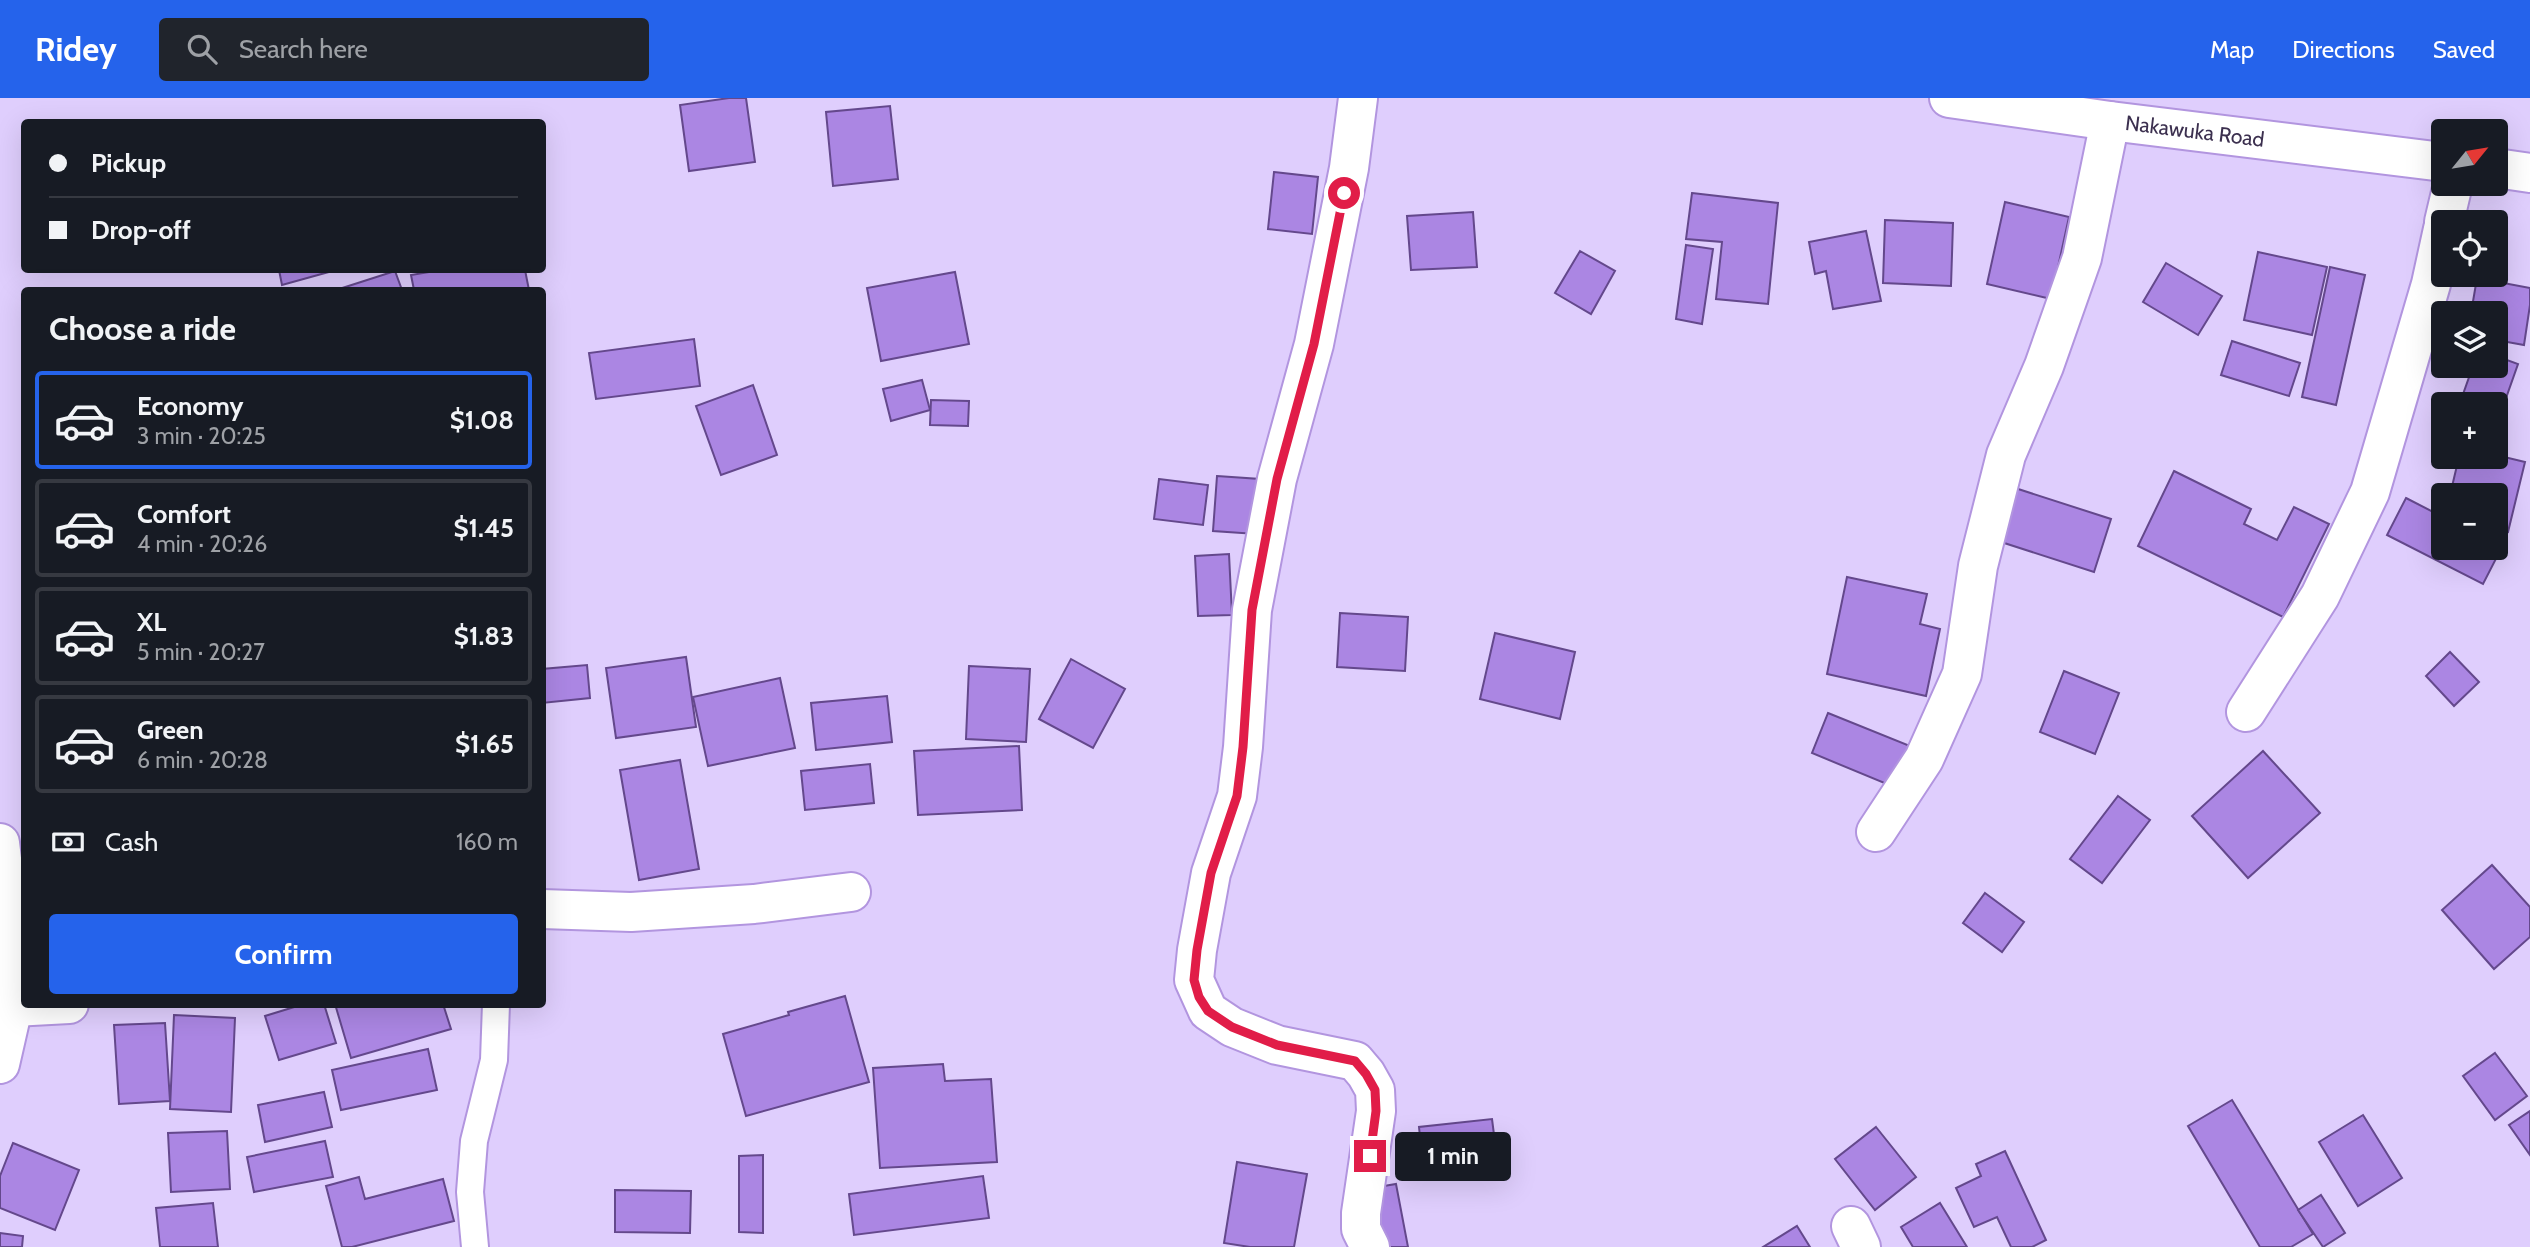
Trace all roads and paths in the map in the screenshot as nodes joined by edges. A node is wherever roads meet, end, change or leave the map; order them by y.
1 (1358, 98) edge
2 (1949, 98) edge
3 (2110, 121) junction
4 (2431, 161) edge
5 (2508, 170) edge
6 (2530, 173) edge
7 (2431, 284) edge
8 (2246, 712) dead end
9 (1876, 832) dead end
10 (0, 843) edge
11 (851, 892) dead end
12 (546, 909) edge
13 (13, 1007) junction
14 (21, 1007) edge
15 (496, 1008) edge
16 (0, 1064) edge
17 (475, 1247) edge
18 (1370, 1247) edge

1 - 18 street
2 - 3 street, Nakawuka Road
3 - 4 street, Nakawuka Road
3 - 9 street
5 - 6 street
7 - 8 street
10 - 13 street
11 - 12 street
13 - 14 street
13 - 16 street
15 - 17 lane

